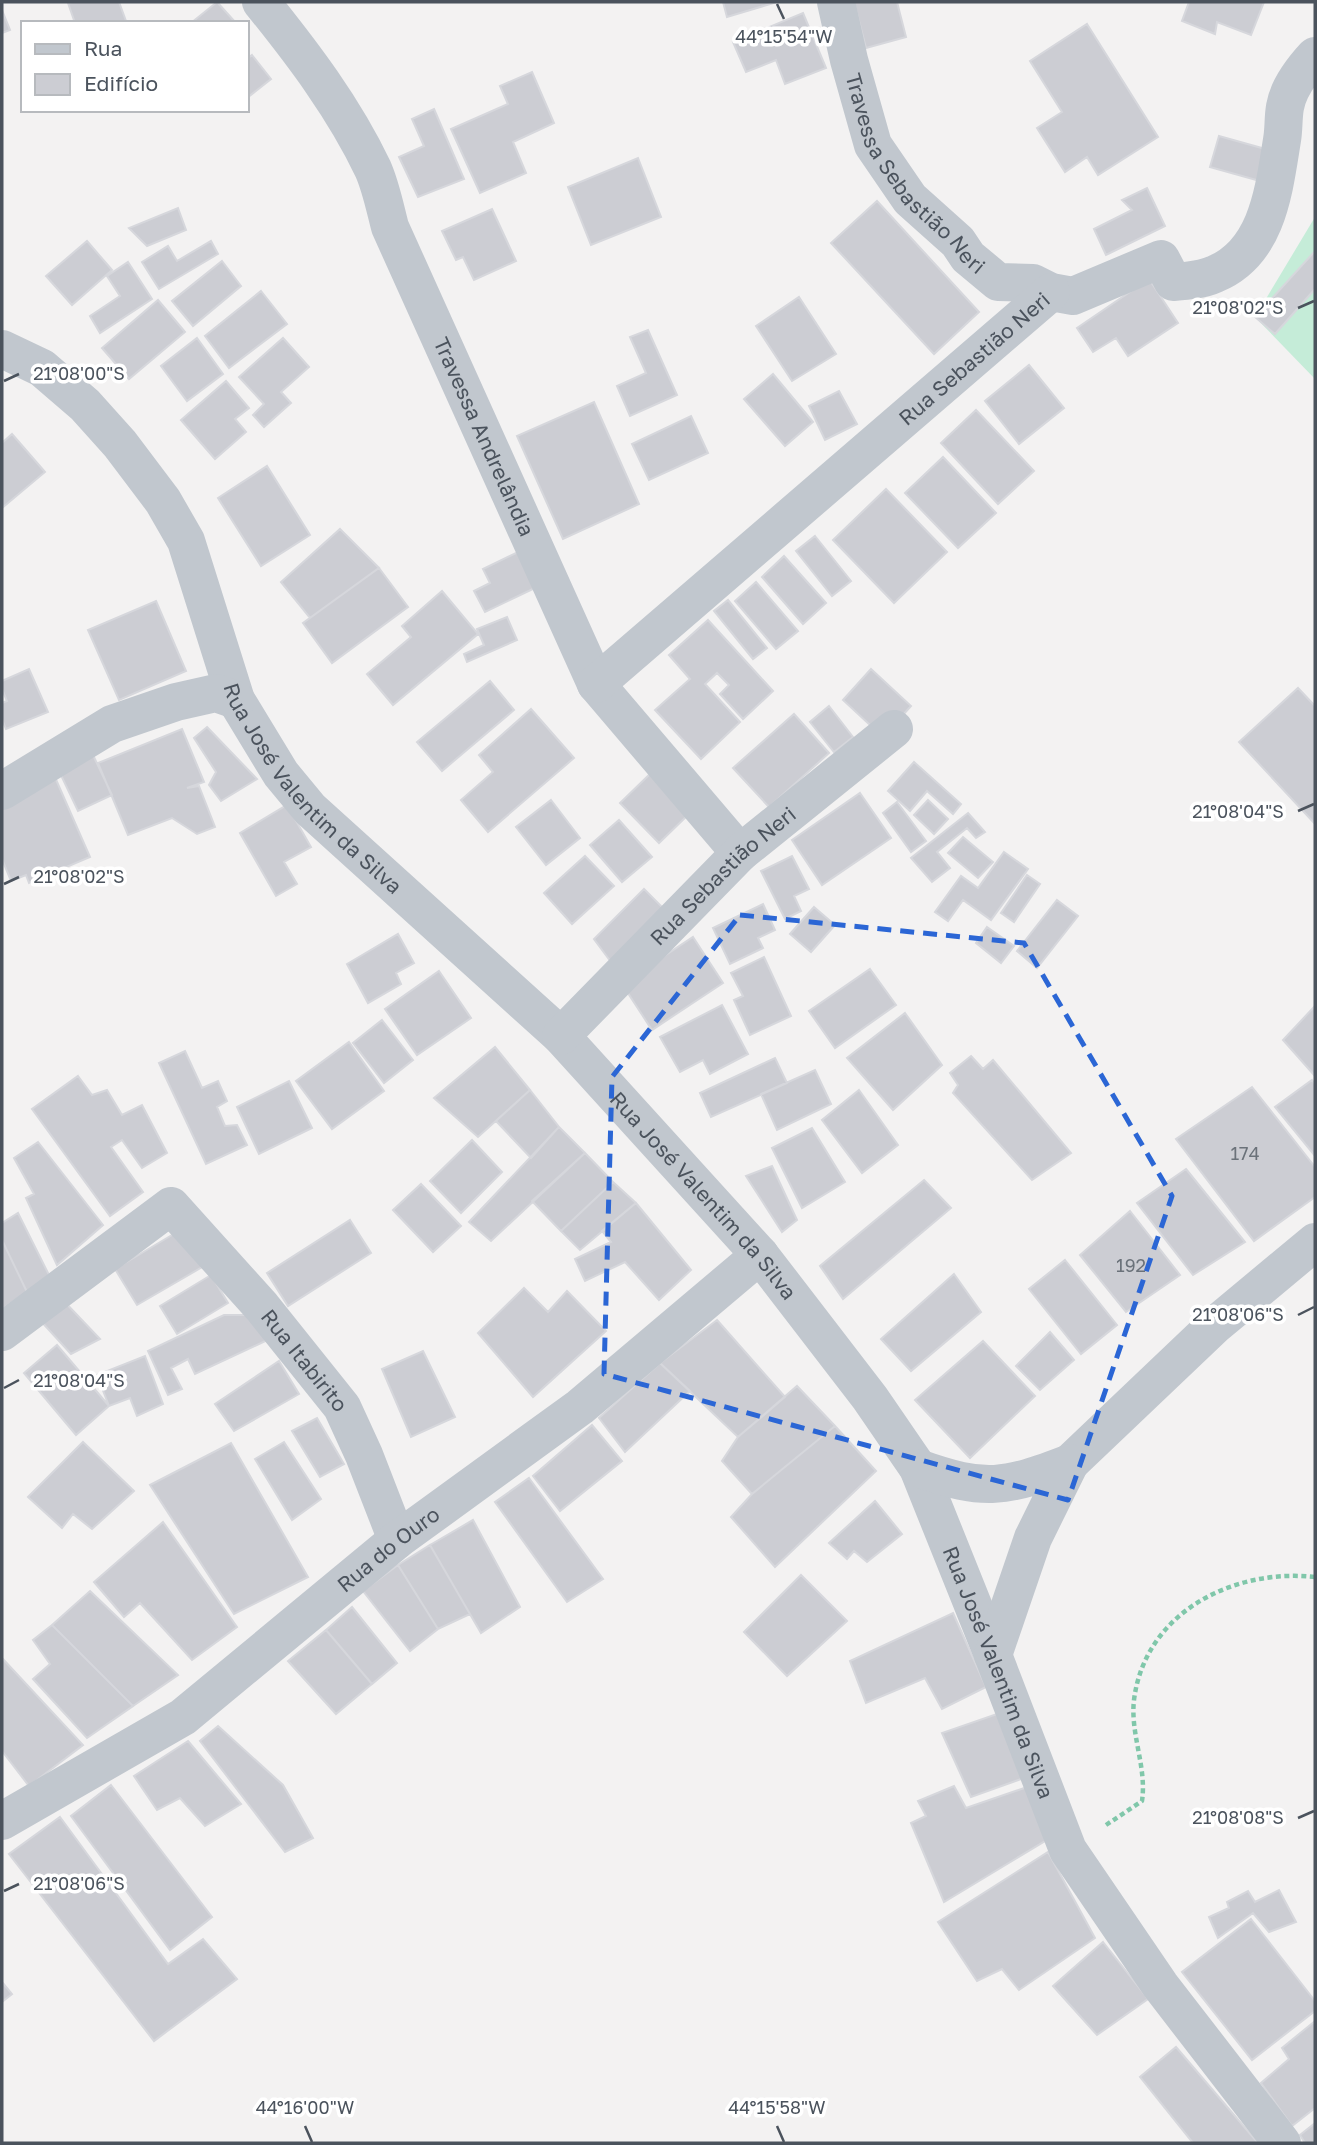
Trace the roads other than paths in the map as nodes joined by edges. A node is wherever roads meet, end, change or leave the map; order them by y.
1 (261, 2) edge
2 (836, 2) edge
3 (1315, 56) edge
4 (1051, 292) junction
5 (2, 349) edge
6 (596, 684) junction
7 (236, 700) junction
8 (894, 729) dead end
9 (2, 791) edge
10 (740, 853) junction
11 (561, 1036) junction
12 (1315, 1242) edge
13 (760, 1255) junction
14 (2, 1332) edge
15 (1070, 1463) junction
16 (918, 1468) junction
17 (397, 1540) junction
18 (993, 1655) junction
19 (2, 1821) edge
20 (1282, 2143) edge

1 - 6 street, Travessa Andrelândia
2 - 4 street, Travessa Sebastião Neri
3 - 4 street, Rua Sebastião Neri
4 - 6 street, Rua Sebastião Neri
5 - 7 street, Rua José Valentim da Silva
6 - 10 street, Travessa Andrelândia
7 - 9 street
7 - 11 street, Rua José Valentim da Silva
8 - 10 street, Rua Sebastião Neri
10 - 11 street, Rua Sebastião Neri
11 - 13 street, Rua José Valentim da Silva
12 - 15 street
13 - 16 street, Rua José Valentim da Silva
13 - 17 street, Rua do Ouro
14 - 17 street, Rua Itabirito
15 - 16 street
15 - 18 street
16 - 18 street, Rua José Valentim da Silva
17 - 19 street, Rua do Ouro
18 - 20 street, Rua José Valentim da Silva

